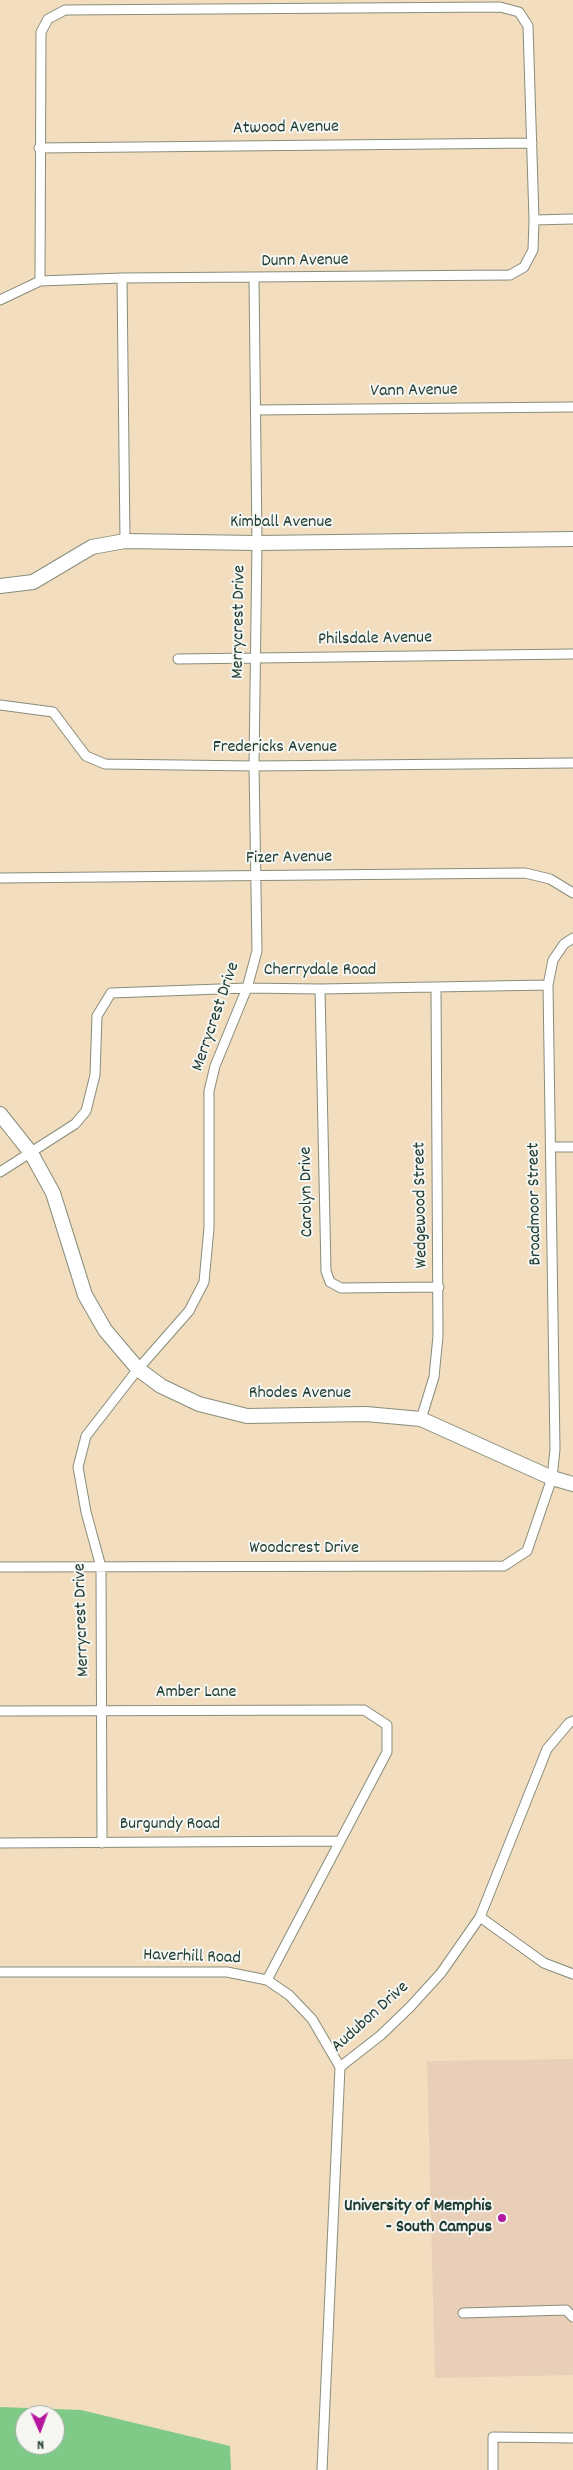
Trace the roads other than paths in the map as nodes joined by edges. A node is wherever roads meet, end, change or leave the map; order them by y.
1 (532, 143) junction
2 (39, 148) junction
3 (573, 219) edge
4 (534, 220) junction
5 (122, 278) junction
6 (254, 279) junction
7 (40, 281) junction
8 (0, 300) edge
9 (573, 407) edge
10 (256, 410) junction
11 (573, 539) edge
12 (125, 541) junction
13 (257, 544) junction
14 (0, 586) edge
15 (573, 654) edge
16 (178, 658) dead end
17 (256, 658) junction
18 (0, 705) edge
19 (573, 763) edge
20 (254, 766) junction
21 (256, 876) junction
22 (0, 878) edge
23 (573, 893) edge
24 (573, 938) edge
25 (548, 985) junction
26 (247, 988) junction
27 (436, 988) junction
28 (320, 989) junction
29 (0, 1114) edge
30 (551, 1147) junction
31 (573, 1147) edge
32 (32, 1153) junction
33 (0, 1172) edge
34 (439, 1287) junction
35 (138, 1369) junction
36 (421, 1420) junction
37 (552, 1478) junction
38 (573, 1484) edge
39 (0, 1567) edge
40 (101, 1567) junction
41 (101, 1710) junction
42 (0, 1711) edge
43 (573, 1721) edge
44 (340, 1841) junction
45 (102, 1842) junction
46 (0, 1843) edge
47 (480, 1917) junction
48 (0, 1972) edge
49 (573, 1974) edge
50 (267, 1980) junction
51 (340, 2067) junction
52 (463, 2313) dead end
53 (573, 2316) edge
54 (573, 2438) edge
55 (322, 2470) edge
56 (493, 2470) edge

1 - 2 street, Atwood Avenue
1 - 2 street, Dunn Avenue
1 - 4 street, Dunn Avenue
2 - 7 street
3 - 4 street
4 - 6 street, Dunn Avenue
5 - 6 street, Dunn Avenue
5 - 7 street, Dunn Avenue
5 - 12 street
6 - 10 street, Merrycrest Drive
7 - 8 street, Dunn Avenue
9 - 10 street, Vann Avenue
10 - 13 street, Merrycrest Drive
11 - 13 main road, Kimball Avenue
12 - 13 main road, Kimball Avenue
12 - 14 main road, Kimball Avenue
13 - 17 street, Merrycrest Drive
15 - 17 street, Philsdale Avenue
16 - 17 street, Philsdale Avenue
17 - 20 street, Merrycrest Drive
18 - 20 street, Fredericks Avenue
19 - 20 street, Fredericks Avenue
20 - 21 street, Merrycrest Drive
21 - 22 street, Fizer Avenue
21 - 23 street, Fizer Avenue
21 - 26 street, Merrycrest Drive
24 - 25 street, Broadmoor Street
25 - 27 street, Cherrydale Road
25 - 30 street, Broadmoor Street
26 - 28 street, Cherrydale Road
26 - 32 street, Cherrydale Road
26 - 35 street, Merrycrest Drive
27 - 28 street, Cherrydale Road
27 - 34 street, Wedgewood Street
28 - 34 street, Carolyn Drive
29 - 32 main road, Rhodes Avenue
30 - 31 street
30 - 37 street, Broadmoor Street
32 - 33 street, Cherrydale Road
32 - 35 main road, Rhodes Avenue
34 - 36 street, Wedgewood Street
35 - 36 main road, Rhodes Avenue
35 - 40 street, Merrycrest Drive
36 - 37 main road, Rhodes Avenue
37 - 38 main road, Rhodes Avenue
37 - 40 street, Woodcrest Drive
39 - 40 street, Woodcrest Drive
40 - 41 street, Merrycrest Drive
41 - 42 street, Amber Lane
41 - 44 street, Amber Lane
41 - 45 street, Merrycrest Drive
43 - 47 street, Audubon Drive
44 - 45 street, Burgundy Road
44 - 50 street
45 - 46 street, Burgundy Road
47 - 49 street
47 - 51 street, Audubon Drive
48 - 50 street, Haverhill Road
50 - 51 street, Haverhill Road
51 - 55 street, Audubon Drive
52 - 53 street
54 - 56 street

